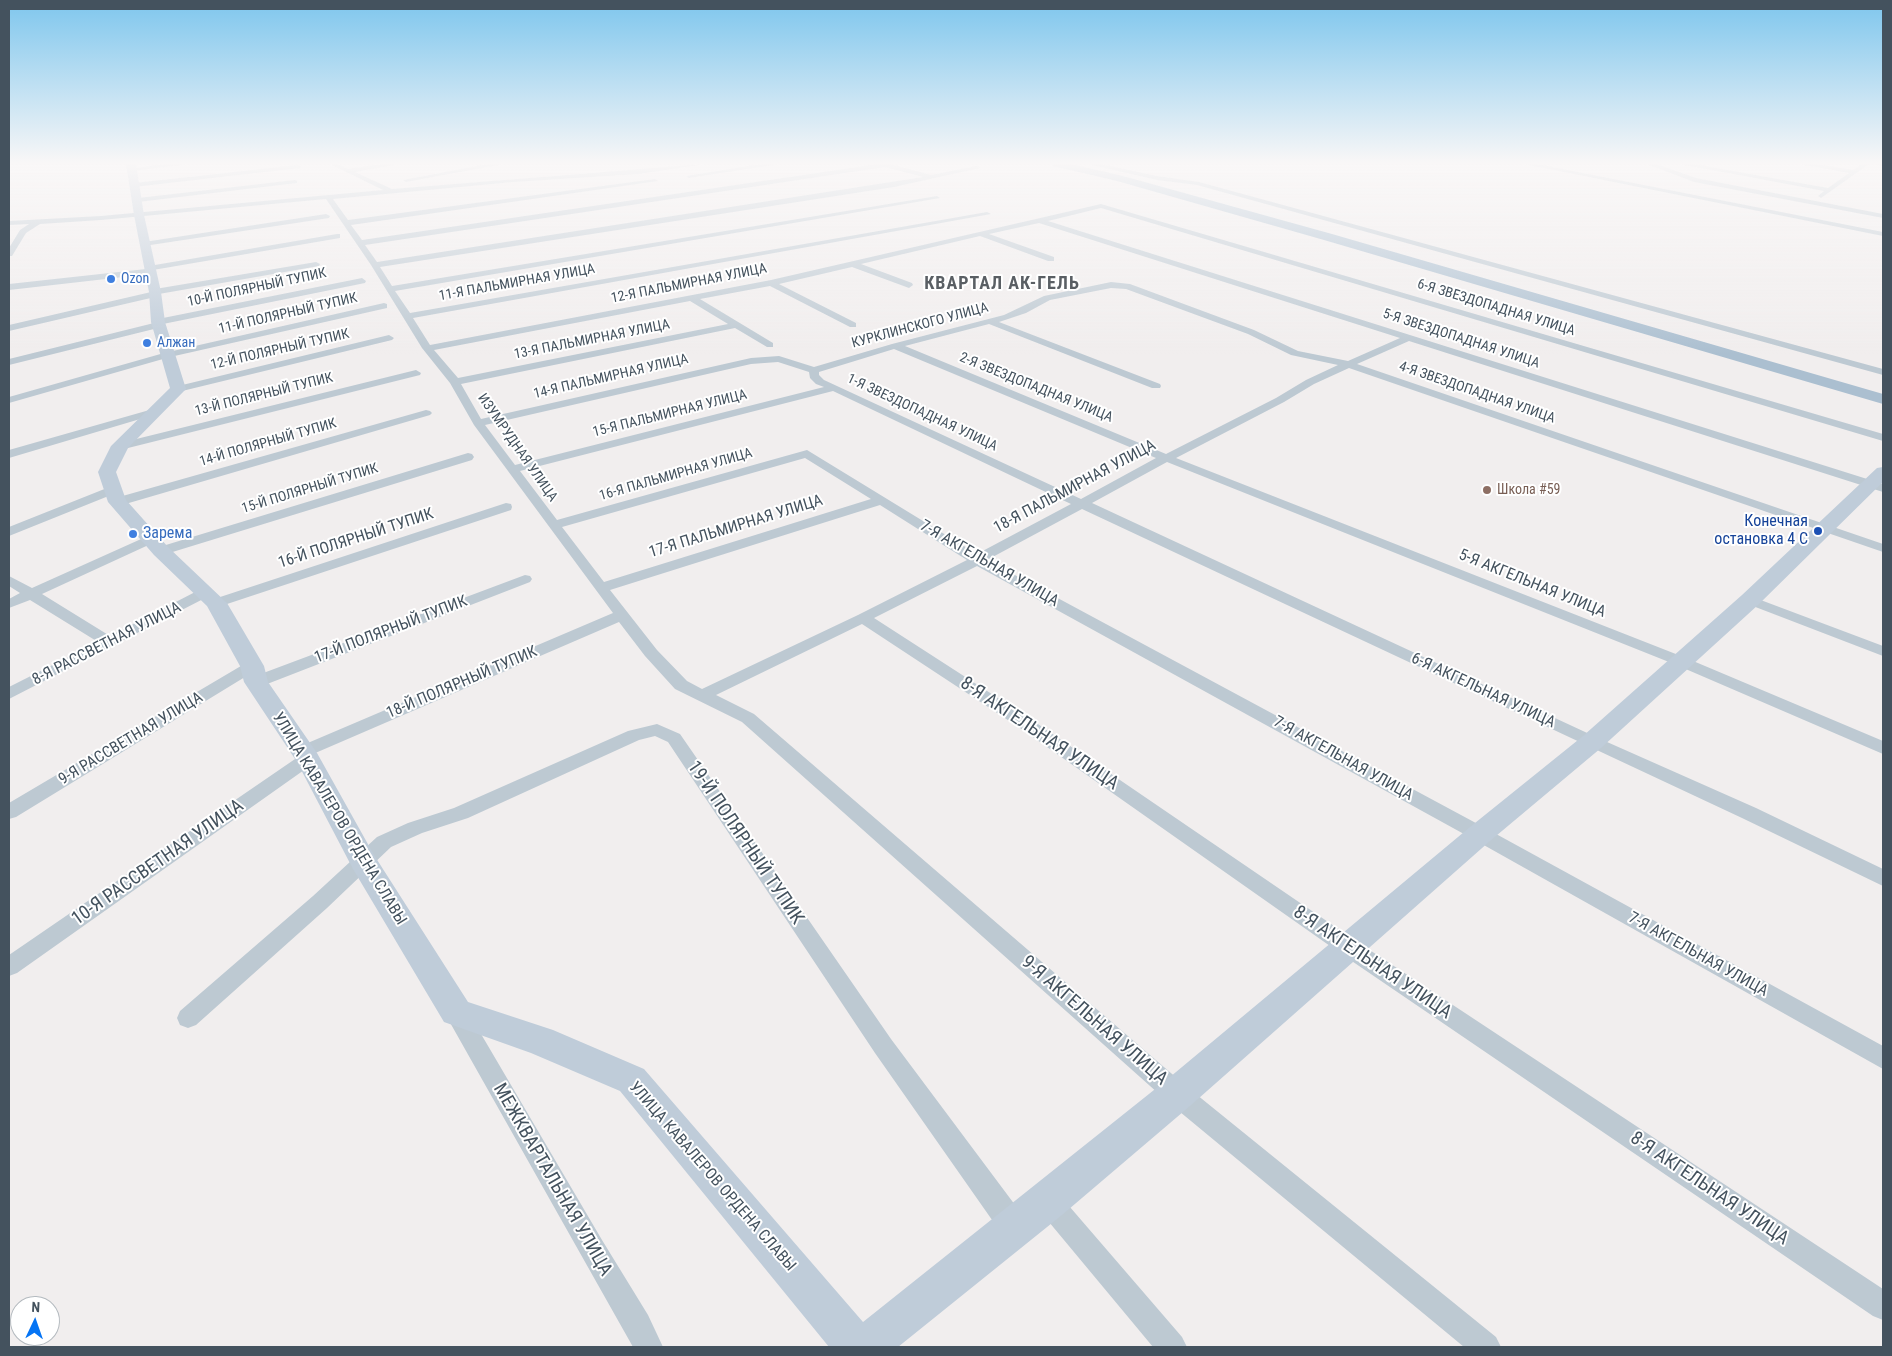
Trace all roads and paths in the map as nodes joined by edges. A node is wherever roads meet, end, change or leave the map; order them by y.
1 (30, 227) edge
2 (117, 227) edge
3 (167, 227) edge
4 (349, 227) edge
5 (464, 227) edge
6 (617, 227) edge
7 (761, 227) edge
8 (911, 227) edge
9 (1011, 227) edge
10 (1065, 227) edge
11 (1174, 227) edge
12 (1294, 227) edge
13 (1312, 227) edge
14 (1357, 227) edge
15 (1849, 227) edge
16 (143, 229) edge
17 (983, 234) junction
18 (1883, 234) edge
19 (337, 236) dead end
20 (360, 243) junction
21 (9, 254) edge
22 (1051, 259) dead end
23 (316, 264) dead end
24 (375, 265) junction
25 (855, 265) junction
26 (362, 281) dead end
27 (771, 283) junction
28 (909, 285) dead end
29 (1119, 285) joint
30 (9, 287) edge
31 (390, 289) junction
32 (692, 298) junction
33 (384, 306) dead end
34 (407, 316) junction
35 (989, 321) junction
36 (158, 324) junction
37 (735, 325) junction
38 (853, 325) dead end
39 (9, 328) edge
40 (1409, 337) junction
41 (389, 338) dead end
42 (770, 345) dead end
43 (895, 346) junction
44 (427, 348) junction
45 (168, 355) junction
46 (751, 360) joint
47 (9, 362) edge
48 (1348, 364) junction
49 (814, 370) junction
50 (1883, 372) edge
51 (416, 373) dead end
52 (455, 382) junction
53 (1156, 386) dead end
54 (834, 388) junction
55 (178, 389) junction
56 (1883, 393) edge
57 (1883, 399) edge
58 (9, 400) edge
59 (153, 412) junction
60 (426, 413) dead end
61 (478, 423) junction
62 (1883, 438) edge
63 (120, 446) junction
64 (9, 454) edge
65 (807, 454) joint
66 (468, 457) dead end
67 (1166, 458) junction
68 (513, 469) junction
69 (1879, 481) edge
70 (115, 496) junction
71 (882, 500) junction
72 (1083, 504) junction
73 (506, 507) dead end
74 (553, 525) junction
75 (1826, 528) junction
76 (9, 532) edge
77 (156, 545) junction
78 (1883, 548) edge
79 (976, 560) junction
80 (525, 579) dead end
81 (9, 580) edge
82 (601, 588) junction
83 (30, 595) junction
84 (210, 598) junction
85 (1750, 600) junction
86 (9, 604) edge
87 (622, 615) junction
88 (863, 618) junction
89 (109, 642) junction
90 (1883, 651) edge
91 (1680, 661) junction
92 (254, 674) junction
93 (9, 694) edge
94 (703, 695) junction
95 (1592, 742) junction
96 (1883, 748) edge
97 (305, 755) junction
98 (9, 812) edge
99 (1480, 834) junction
100 (363, 861) junction
101 (1883, 878) edge
102 (1348, 947) junction
103 (9, 967) edge
104 (456, 1012) junction
105 (188, 1018) dead end
106 (1883, 1058) edge
107 (1177, 1094) junction
108 (1048, 1201) junction
109 (1014, 1227) junction
110 (1883, 1306) edge
111 (648, 1347) edge
112 (856, 1347) edge
113 (865, 1347) edge
114 (1172, 1347) edge
115 (1486, 1347) edge

1 - 21 street
2 - 16 street
3 - 16 street
4 - 20 street, ИЗУМРУДНАЯ УЛИЦА
5 - 20 street
6 - 24 street
7 - 31 street
8 - 34 street, 11-Я ПАЛЬМИРНАЯ УЛИЦА
9 - 17 street, 12-Я ПАЛЬМИРНАЯ УЛИЦА
10 - 40 street, 5-Я ЗВЕЗДОПАДНАЯ УЛИЦА
11 - 62 street, 6-Я ЗВЕЗДОПАДНАЯ УЛИЦА
12 - 57 main road
13 - 56 main road
14 - 50 street
15 - 18 street
16 - 19 street
16 - 23 street
16 - 30 street
16 - 36 street
16 - 39 street
17 - 22 street
17 - 25 street, 12-Я ПАЛЬМИРНАЯ УЛИЦА
20 - 24 street, ИЗУМРУДНАЯ УЛИЦА
24 - 31 street, ИЗУМРУДНАЯ УЛИЦА
25 - 27 street, 12-Я ПАЛЬМИРНАЯ УЛИЦА
25 - 28 street
26 - 36 street, 10-Й ПОЛЯРНЫЙ ТУПИК
27 - 32 street, 12-Я ПАЛЬМИРНАЯ УЛИЦА
27 - 38 street
29 - 35 street, КУРКЛИНСКОГО УЛИЦА
29 - 48 street, 4-Я ЗВЕЗДОПАДНАЯ УЛИЦА
31 - 34 street, ИЗУМРУДНАЯ УЛИЦА
32 - 37 street
32 - 44 street, 12-Я ПАЛЬМИРНАЯ УЛИЦА
33 - 45 street, 11-Й ПОЛЯРНЫЙ ТУПИК
34 - 44 street, ИЗУМРУДНАЯ УЛИЦА
35 - 43 street, КУРКЛИНСКОГО УЛИЦА
35 - 53 street
36 - 45 street
36 - 47 street, 10-Й ПОЛЯРНЫЙ ТУПИК
37 - 42 street
37 - 52 street, 13-Я ПАЛЬМИРНАЯ УЛИЦА
40 - 48 street, 18-Я ПАЛЬМИРНАЯ УЛИЦА
40 - 69 street, 5-Я ЗВЕЗДОПАДНАЯ УЛИЦА
41 - 55 street, 12-Й ПОЛЯРНЫЙ ТУПИК
43 - 49 street, КУРКЛИНСКОГО УЛИЦА
43 - 67 street, 2-Я ЗВЕЗДОПАДНАЯ УЛИЦА
44 - 52 street, ИЗУМРУДНАЯ УЛИЦА
45 - 55 street
45 - 58 street, 11-Й ПОЛЯРНЫЙ ТУПИК
46 - 49 street, 1-Я ЗВЕЗДОПАДНАЯ УЛИЦА
46 - 61 street, 14-Я ПАЛЬМИРНАЯ УЛИЦА
48 - 67 street, 18-Я ПАЛЬМИРНАЯ УЛИЦА
48 - 75 street, 4-Я ЗВЕЗДОПАДНАЯ УЛИЦА
49 - 54 street, 1-Я ЗВЕЗДОПАДНАЯ УЛИЦА
51 - 63 street, 13-Й ПОЛЯРНЫЙ ТУПИК
52 - 61 street, ИЗУМРУДНАЯ УЛИЦА
54 - 68 street, 15-Я ПАЛЬМИРНАЯ УЛИЦА
54 - 72 street, 1-Я ЗВЕЗДОПАДНАЯ УЛИЦА
55 - 59 street
59 - 63 street
59 - 64 street
60 - 70 street, 14-Й ПОЛЯРНЫЙ ТУПИК
61 - 68 street, ИЗУМРУДНАЯ УЛИЦА
63 - 70 street
65 - 71 street, 7-Я АКГЕЛЬНАЯ УЛИЦА
65 - 74 street, 16-Я ПАЛЬМИРНАЯ УЛИЦА
66 - 77 street, 15-Й ПОЛЯРНЫЙ ТУПИК
67 - 72 street, 18-Я ПАЛЬМИРНАЯ УЛИЦА
67 - 91 street, 5-Я АКГЕЛЬНАЯ УЛИЦА
68 - 74 street, ИЗУМРУДНАЯ УЛИЦА
69 - 75 street
70 - 76 street, 14-Й ПОЛЯРНЫЙ ТУПИК
70 - 77 street, УЛИЦА КАВАЛЕРОВ ОРДЕНА СЛАВЫ
71 - 79 street, 7-Я АКГЕЛЬНАЯ УЛИЦА
71 - 82 street, 17-Я ПАЛЬМИРНАЯ УЛИЦА
72 - 79 street, 18-Я ПАЛЬМИРНАЯ УЛИЦА
72 - 95 street, 6-Я АКГЕЛЬНАЯ УЛИЦА
73 - 84 street, 16-Й ПОЛЯРНЫЙ ТУПИК
74 - 82 street, ИЗУМРУДНАЯ УЛИЦА
75 - 78 street
75 - 85 street
77 - 83 street
77 - 84 street, УЛИЦА КАВАЛЕРОВ ОРДЕНА СЛАВЫ
79 - 88 street, 18-Я ПАЛЬМИРНАЯ УЛИЦА
79 - 99 street, 7-Я АКГЕЛЬНАЯ УЛИЦА
80 - 92 street, 17-Й ПОЛЯРНЫЙ ТУПИК
81 - 83 street
82 - 87 street, ИЗУМРУДНАЯ УЛИЦА
83 - 86 street
83 - 89 street
84 - 89 street, 8-Я РАССВЕТНАЯ УЛИЦА
84 - 92 street, УЛИЦА КАВАЛЕРОВ ОРДЕНА СЛАВЫ
85 - 90 street
85 - 91 street
87 - 94 street, ИЗУМРУДНАЯ УЛИЦА
87 - 97 street, 18-Й ПОЛЯРНЫЙ ТУПИК
88 - 94 street, 18-Я ПАЛЬМИРНАЯ УЛИЦА
88 - 102 street, 8-Я АКГЕЛЬНАЯ УЛИЦА
89 - 93 street, 8-Я РАССВЕТНАЯ УЛИЦА
91 - 95 street
91 - 96 street, 5-Я АКГЕЛЬНАЯ УЛИЦА
92 - 97 street, УЛИЦА КАВАЛЕРОВ ОРДЕНА СЛАВЫ
92 - 98 street, 9-Я РАССВЕТНАЯ УЛИЦА
94 - 107 street, 9-Я АКГЕЛЬНАЯ УЛИЦА
95 - 99 street
95 - 101 street, 6-Я АКГЕЛЬНАЯ УЛИЦА
97 - 100 street, УЛИЦА КАВАЛЕРОВ ОРДЕНА СЛАВЫ
97 - 103 street, 10-Я РАССВЕТНАЯ УЛИЦА
99 - 102 street
99 - 106 street, 7-Я АКГЕЛЬНАЯ УЛИЦА
100 - 104 street, УЛИЦА КАВАЛЕРОВ ОРДЕНА СЛАВЫ
100 - 105 street, 19-Й ПОЛЯРНЫЙ ТУПИК
100 - 109 street, 19-Й ПОЛЯРНЫЙ ТУПИК
102 - 107 street
102 - 110 street, 8-Я АКГЕЛЬНАЯ УЛИЦА
104 - 111 street, МЕЖКВАРТАЛЬНАЯ УЛИЦА
104 - 112 street, УЛИЦА КАВАЛЕРОВ ОРДЕНА СЛАВЫ
107 - 108 street
107 - 115 street, 9-Я АКГЕЛЬНАЯ УЛИЦА
108 - 109 street
108 - 114 street
109 - 113 street

